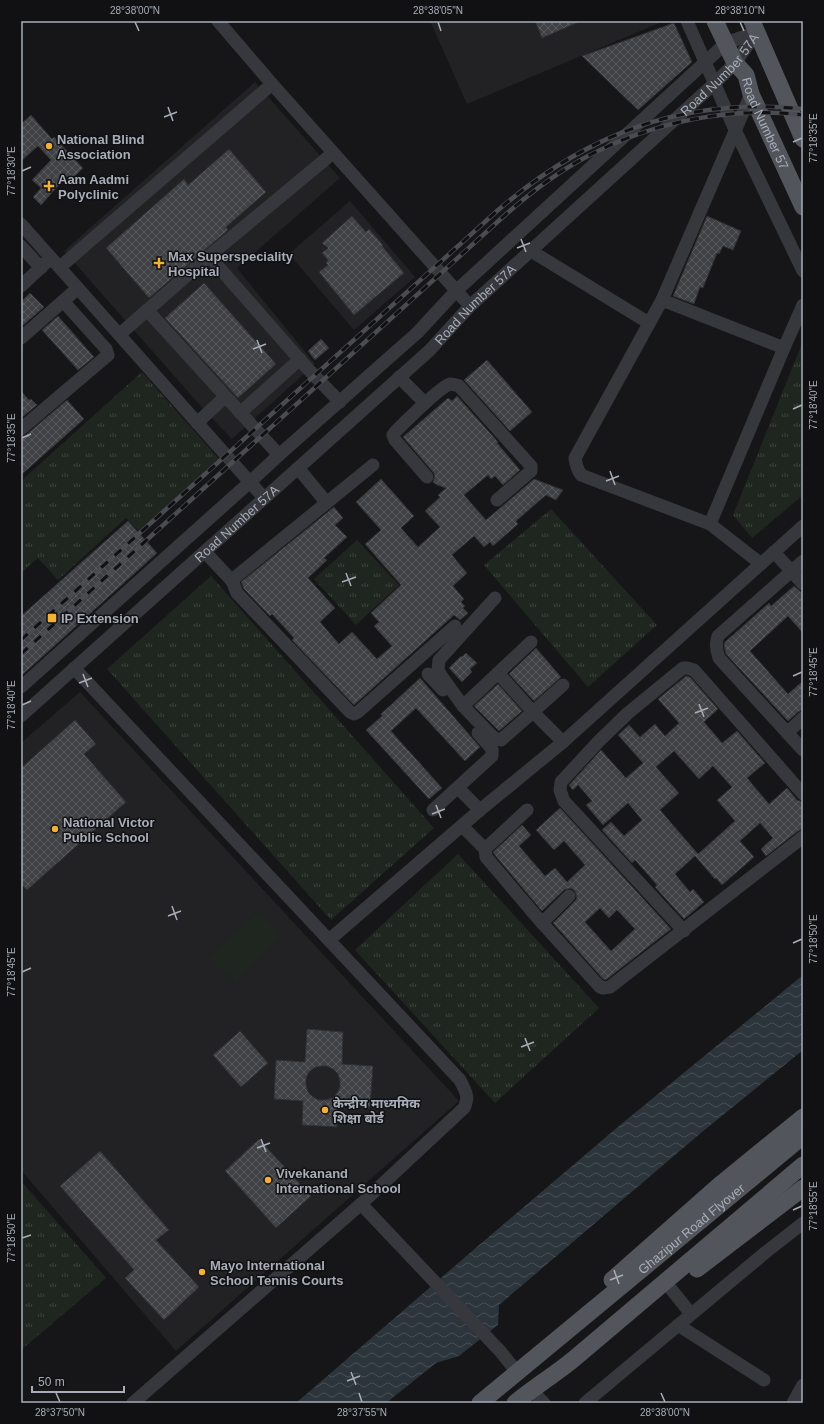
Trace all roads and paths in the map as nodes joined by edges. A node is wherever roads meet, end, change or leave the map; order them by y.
1 (218, 21) edge
2 (687, 21) edge
3 (715, 21) edge
4 (755, 27) edge
5 (726, 43) junction
6 (704, 62) junction
7 (735, 63) junction
8 (715, 83) junction
9 (272, 84) junction
10 (751, 94) junction
11 (735, 130) junction
12 (803, 139) edge
13 (333, 153) junction
14 (803, 207) edge
15 (21, 224) edge
16 (21, 246) edge
17 (530, 251) junction
18 (208, 256) junction
19 (56, 263) junction
20 (41, 268) junction
21 (803, 271) edge
22 (21, 286) edge
23 (78, 288) junction
24 (456, 291) junction
25 (662, 300) junction
26 (63, 301) junction
27 (803, 305) edge
28 (470, 306) junction
29 (147, 310) junction
30 (649, 323) junction
31 (120, 334) junction
32 (21, 338) edge
33 (784, 348) junction
34 (300, 359) junction
35 (399, 377) junction
36 (225, 397) junction
37 (340, 402) junction
38 (425, 403) junction
39 (240, 413) junction
40 (198, 422) junction
41 (21, 429) edge
42 (279, 455) junction
43 (373, 465) dead end
44 (298, 468) junction
45 (427, 477) dead end
46 (250, 482) junction
47 (264, 498) junction
48 (497, 500) dead end
49 (326, 502) junction
50 (710, 524) junction
51 (803, 526) edge
52 (205, 552) junction
53 (774, 552) junction
54 (803, 561) edge
55 (761, 564) junction
56 (792, 571) junction
57 (233, 582) junction
58 (803, 584) edge
59 (495, 598) dead end
60 (456, 626) dead end
61 (531, 642) dead end
62 (74, 668) junction
63 (498, 673) junction
64 (428, 674) dead end
65 (563, 685) dead end
66 (21, 687) edge
67 (612, 698) junction
68 (463, 706) junction
69 (533, 712) junction
70 (628, 713) junction
71 (21, 716) edge
72 (803, 718) edge
73 (787, 733) junction
74 (563, 742) junction
75 (803, 750) edge
76 (458, 788) junction
77 (803, 794) edge
78 (434, 810) dead end
79 (480, 810) junction
80 (528, 810) dead end
81 (462, 826) junction
82 (803, 837) edge
83 (485, 850) junction
84 (569, 896) dead end
85 (542, 923) junction
86 (684, 931) junction
87 (329, 940) junction
88 (803, 1117) edge
89 (803, 1136) edge
90 (803, 1165) edge
91 (803, 1188) edge
92 (361, 1204) junction
93 (803, 1223) edge
94 (671, 1289) junction
95 (691, 1314) junction
96 (678, 1325) junction
97 (562, 1336) junction
98 (576, 1358) junction
99 (517, 1372) junction
100 (764, 1380) dead end
101 (803, 1384) edge
102 (531, 1390) junction
103 (133, 1403) edge
104 (480, 1403) edge
105 (515, 1403) edge
106 (544, 1403) edge
107 (585, 1403) edge
108 (792, 1403) edge

1 - 9 street
2 - 6 street
3 - 5 main road, Road Number 57
4 - 5 street, Road Number 57A
4 - 7 street, Road Number 57A
4 - 12 main road
5 - 6 street, Road Number 57A
5 - 7 main road, Road Number 57
6 - 8 street
6 - 24 street, Road Number 57A
7 - 8 street, Road Number 57A
7 - 10 main road, Road Number 57
8 - 11 street
8 - 17 street, Road Number 57A
9 - 13 street
9 - 19 street
10 - 11 street
10 - 14 main road, Road Number 57
11 - 21 street
11 - 25 street
13 - 18 street
13 - 24 street
15 - 19 street
16 - 20 street
17 - 28 street, Road Number 57A
17 - 30 street
18 - 29 street
18 - 34 street
19 - 20 street
19 - 23 street
20 - 22 street
23 - 26 street
23 - 31 street
24 - 28 street
24 - 37 street, Road Number 57A
25 - 30 street
25 - 33 street
26 - 32 street
26 - 41 street
27 - 33 street
28 - 35 street, Road Number 57A
29 - 31 street
29 - 36 street
30 - 50 street
31 - 40 street
33 - 50 street
34 - 37 street
34 - 39 street
35 - 38 street
35 - 44 street, Road Number 57A
36 - 39 street
36 - 40 street
37 - 42 street, Road Number 57A
38 - 45 street
38 - 48 street
39 - 42 street
40 - 46 street
42 - 46 street, Road Number 57A
43 - 49 street
44 - 47 street, Road Number 57A
44 - 49 street
46 - 47 street
46 - 66 street, Road Number 57A
47 - 52 street, Road Number 57A
49 - 57 street
50 - 55 street
51 - 53 street
52 - 57 street
52 - 62 street, Road Number 57A
53 - 55 street
53 - 56 street
54 - 56 street
55 - 67 street
56 - 58 street
56 - 73 street
57 - 60 street
59 - 68 street
61 - 63 street
62 - 71 street, Road Number 57A
62 - 87 street
63 - 68 street
63 - 69 street
64 - 76 street
65 - 69 street
67 - 70 street
67 - 74 street
68 - 69 street
69 - 74 street
70 - 77 street
70 - 86 street
72 - 73 street
73 - 75 street
74 - 79 street
76 - 78 street
76 - 79 street
79 - 81 street
80 - 83 street
81 - 83 street
81 - 87 street
82 - 86 street
83 - 85 street
84 - 85 street
85 - 86 street
87 - 92 street
88 - 97 main road
89 - 97 main road, Ghazipur Road Flyover
90 - 98 main road, Ghazipur Road Flyover
91 - 94 main road
92 - 99 street
92 - 103 street
93 - 95 street
94 - 95 street
94 - 98 main road
95 - 96 street
96 - 100 street
96 - 107 street
97 - 99 main road, Ghazipur Road Flyover
98 - 102 main road
99 - 104 main road, Ghazipur Road Flyover
101 - 108 street
102 - 105 main road
102 - 106 street

